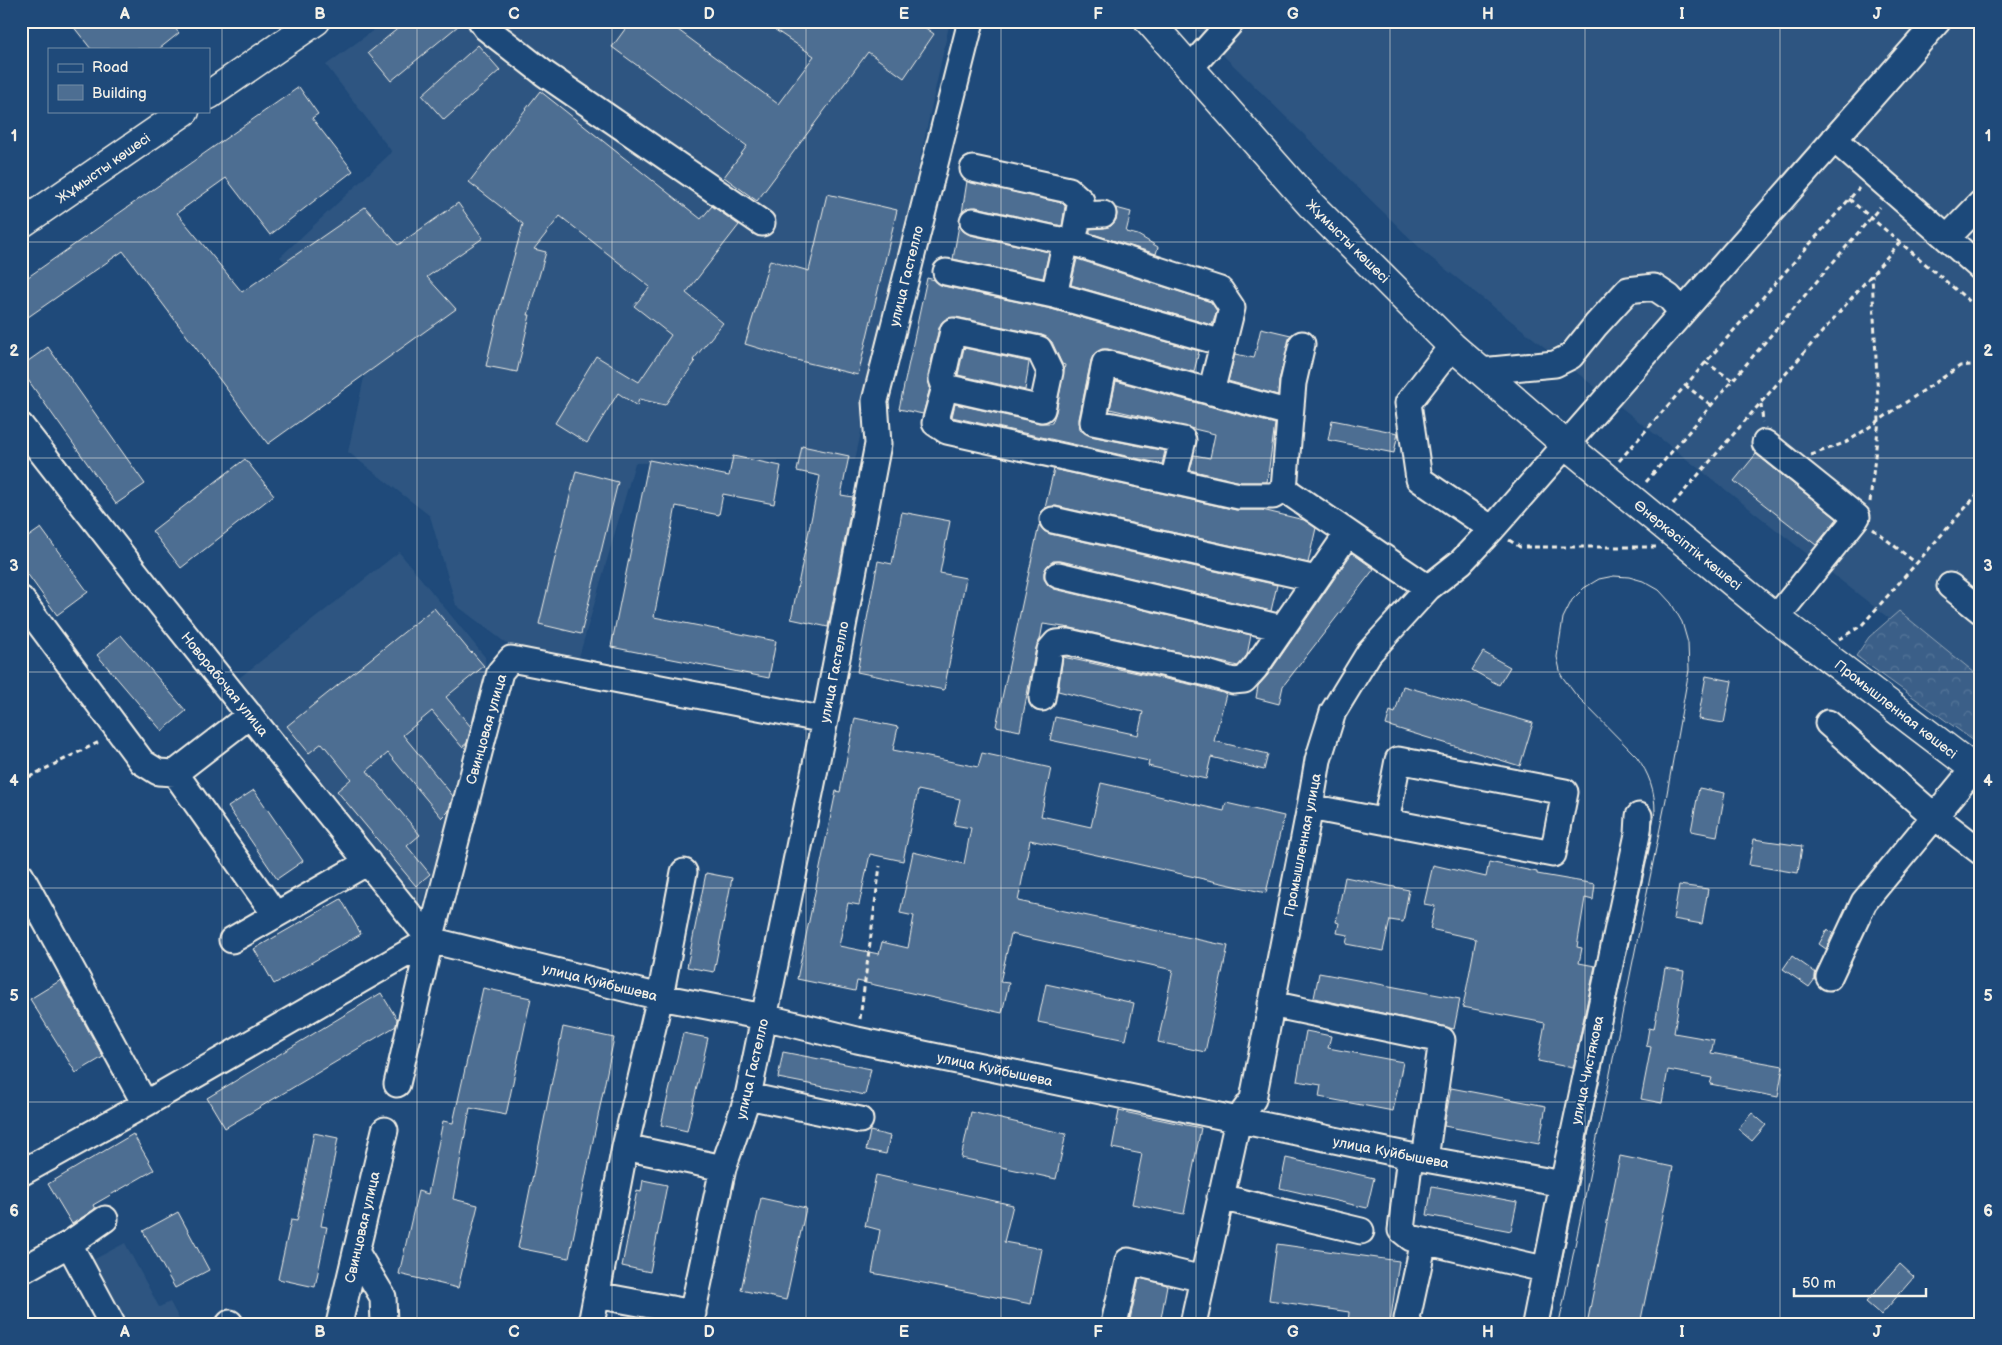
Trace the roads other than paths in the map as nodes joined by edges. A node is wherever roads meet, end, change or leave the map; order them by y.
1 (316, 21) edge
2 (482, 21) edge
3 (971, 21) edge
4 (1149, 21) edge
5 (1232, 21) edge
6 (1938, 21) edge
7 (1190, 68) junction
8 (210, 94) edge
9 (184, 112) edge
10 (1834, 139) junction
11 (973, 169) dead end
12 (1981, 203) edge
13 (1103, 214) dead end
14 (1079, 215) junction
15 (973, 221) dead end
16 (762, 223) dead end
17 (21, 224) edge
18 (1947, 238) junction
19 (1070, 242) junction
20 (1981, 268) edge
21 (946, 272) dead end
22 (1054, 295) junction
23 (1682, 312) junction
24 (1223, 343) junction
25 (1302, 344) dead end
26 (1452, 346) junction
27 (1481, 371) junction
28 (945, 387) dead end
29 (1211, 392) junction
30 (1290, 413) junction
31 (21, 426) edge
32 (1765, 443) dead end
33 (1566, 444) junction
34 (1173, 481) junction
35 (1284, 489) junction
36 (1053, 520) dead end
37 (1492, 529) junction
38 (1348, 533) junction
39 (1058, 575) dead end
40 (1316, 579) junction
41 (1950, 586) dead end
42 (1428, 588) junction
43 (21, 599) edge
44 (1981, 611) edge
45 (1776, 618) junction
46 (1282, 628) junction
47 (1811, 643) joint
48 (1042, 698) dead end
49 (250, 715) junction
50 (825, 720) junction
51 (1828, 723) dead end
52 (1978, 768) edge
53 (175, 773) junction
54 (1310, 807) junction
55 (1638, 816) dead end
56 (1934, 816) junction
57 (1386, 822) junction
58 (1981, 852) edge
59 (368, 862) junction
60 (684, 872) dead end
61 (21, 876) edge
62 (275, 914) junction
63 (232, 940) dead end
64 (430, 940) junction
65 (1829, 977) dead end
66 (660, 997) junction
67 (1271, 1004) junction
68 (764, 1017) junction
69 (397, 1084) dead end
70 (748, 1096) junction
71 (145, 1104) junction
72 (860, 1120) dead end
73 (1238, 1120) junction
74 (385, 1130) dead end
75 (626, 1147) junction
76 (1417, 1158) junction
77 (723, 1168) junction
78 (21, 1173) edge
79 (1563, 1184) junction
80 (1220, 1197) junction
81 (105, 1219) dead end
82 (1361, 1231) dead end
83 (1424, 1241) junction
84 (69, 1244) junction
85 (356, 1252) junction
86 (1535, 1267) dead end
87 (21, 1271) edge
88 (1203, 1279) junction
89 (596, 1295) junction
90 (691, 1318) edge
91 (112, 1324) edge
92 (339, 1324) edge
93 (384, 1324) edge
94 (591, 1324) edge
95 (1114, 1324) edge
96 (1193, 1324) edge
97 (1409, 1324) edge
98 (1535, 1324) edge

1 - 8 main road
2 - 16 street
3 - 50 street, улица Гастелло
4 - 7 main road, Жұмысты көшесі
5 - 7 street
6 - 10 street, Промышленная улица
7 - 26 main road, Жұмысты көшесі
9 - 17 main road, Жұмысты көшесі
10 - 18 street
10 - 23 street, Промышленная улица
11 - 14 street
12 - 18 street
13 - 14 street
14 - 19 street
15 - 19 street
18 - 20 street
19 - 22 street
19 - 24 street
21 - 22 street
22 - 24 street
23 - 27 street
23 - 33 street, Промышленная улица
24 - 29 street
25 - 30 street
26 - 27 main road, Жұмысты көшесі
26 - 37 street
27 - 33 main road, Жұмысты көшесі
28 - 34 street
29 - 30 street
29 - 34 street
30 - 35 street
31 - 49 street, Новорабочая улица
32 - 45 street
33 - 37 street, Промышленная улица
33 - 45 main road, Өнеркәсіптік көшесі
34 - 35 street
35 - 38 street
36 - 40 street
37 - 42 street, Промышленная улица
38 - 40 street
38 - 42 street
39 - 46 street
40 - 46 street
41 - 44 street
42 - 54 street, Промышленная улица
43 - 53 street
45 - 47 main road, Өнеркәсіптік көшесі
46 - 48 street
47 - 52 main road, Промышленная көшесі
49 - 53 street
49 - 59 street, Новорабочая улица
50 - 64 street, Свинцовая улица
50 - 68 street, улица Гастелло
51 - 56 street
52 - 56 street
53 - 62 street
54 - 57 street
54 - 67 street, Промышленная улица
55 - 79 street, улица Чистякова
56 - 58 street
56 - 65 street
57 - 57 street
59 - 62 street
59 - 64 street, Новорабочая улица
60 - 66 street
61 - 71 street
62 - 63 street
64 - 66 street, улица Куйбышева
64 - 69 street, Свинцовая улица
64 - 71 street
66 - 68 street, улица Куйбышева
66 - 75 street
67 - 73 street, Промышленная улица
67 - 76 street
68 - 70 street, улица Гастелло
68 - 73 street, улица Куйбышева
70 - 72 street
70 - 77 street, улица Гастелло
71 - 78 street
73 - 76 street, улица Куйбышева
73 - 80 street, Промышленная улица
74 - 85 street, Свинцовая улица
75 - 77 street
75 - 89 street
76 - 79 street, улица Куйбышева
76 - 83 street
77 - 90 street, улица Гастелло
79 - 98 street, улица Чистякова
80 - 82 street
80 - 88 street, Промышленная улица
81 - 84 street
83 - 86 street
83 - 97 street
84 - 87 street
84 - 91 street
85 - 92 street, Свинцовая улица
85 - 93 street
88 - 95 street
88 - 96 street, Промышленная улица
89 - 90 street
89 - 94 street

